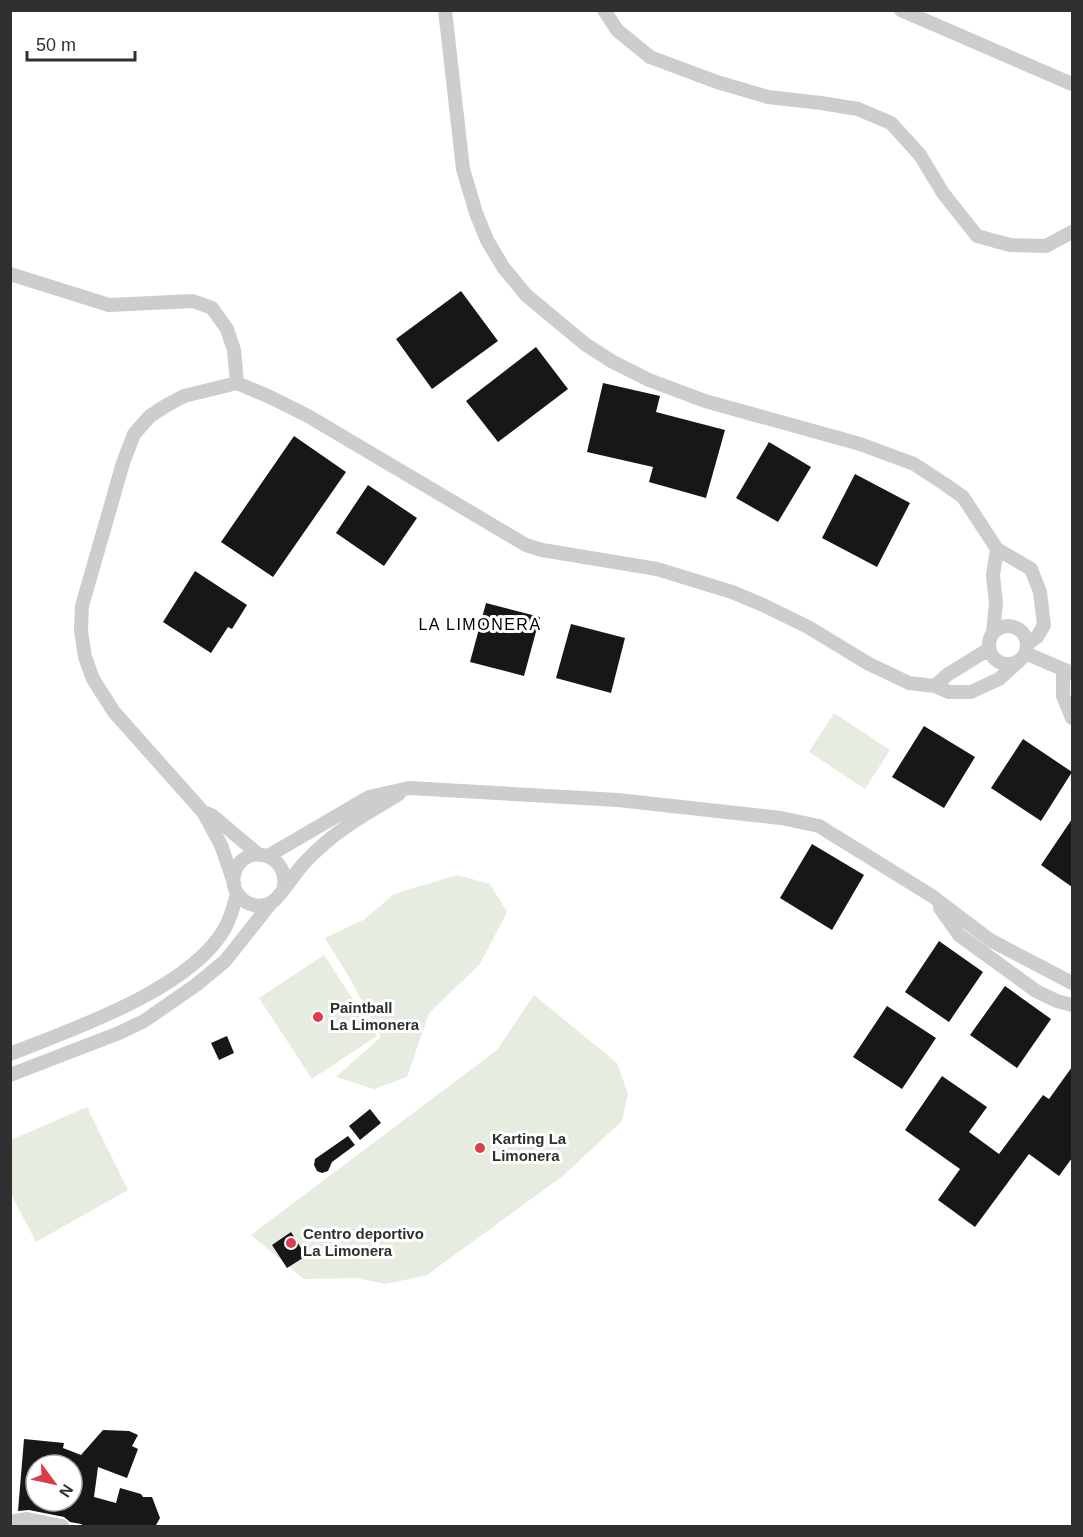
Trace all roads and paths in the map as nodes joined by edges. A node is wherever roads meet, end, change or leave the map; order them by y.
1 (445, 10) edge
2 (604, 10) edge
3 (901, 10) edge
4 (1072, 84) edge
5 (1072, 232) edge
6 (10, 274) edge
7 (237, 383) junction
8 (997, 549) junction
9 (993, 633) junction
10 (989, 649) junction
11 (1024, 653) junction
12 (1068, 671) edge
13 (935, 686) junction
14 (1072, 718) edge
15 (409, 788) junction
16 (203, 812) junction
17 (263, 855) junction
18 (284, 887) junction
19 (235, 888) junction
20 (932, 896) junction
21 (272, 902) junction
22 (1072, 983) edge
23 (1072, 1005) edge
24 (10, 1054) edge
25 (10, 1075) edge
26 (10, 1522) edge
27 (62, 1527) edge

1 - 8 street
2 - 5 street
3 - 4 street
6 - 7 street
7 - 13 street
7 - 16 street
8 - 9 street
8 - 11 street
9 - 10 street
9 - 11 street
10 - 11 street
10 - 13 street
11 - 12 street
11 - 13 street
12 - 14 street
15 - 17 street
15 - 18 street
15 - 20 street
16 - 17 street
16 - 19 street
17 - 18 street
17 - 19 street
18 - 21 street
19 - 21 street
19 - 24 street
20 - 22 street
20 - 23 street
21 - 25 street
26 - 27 street

